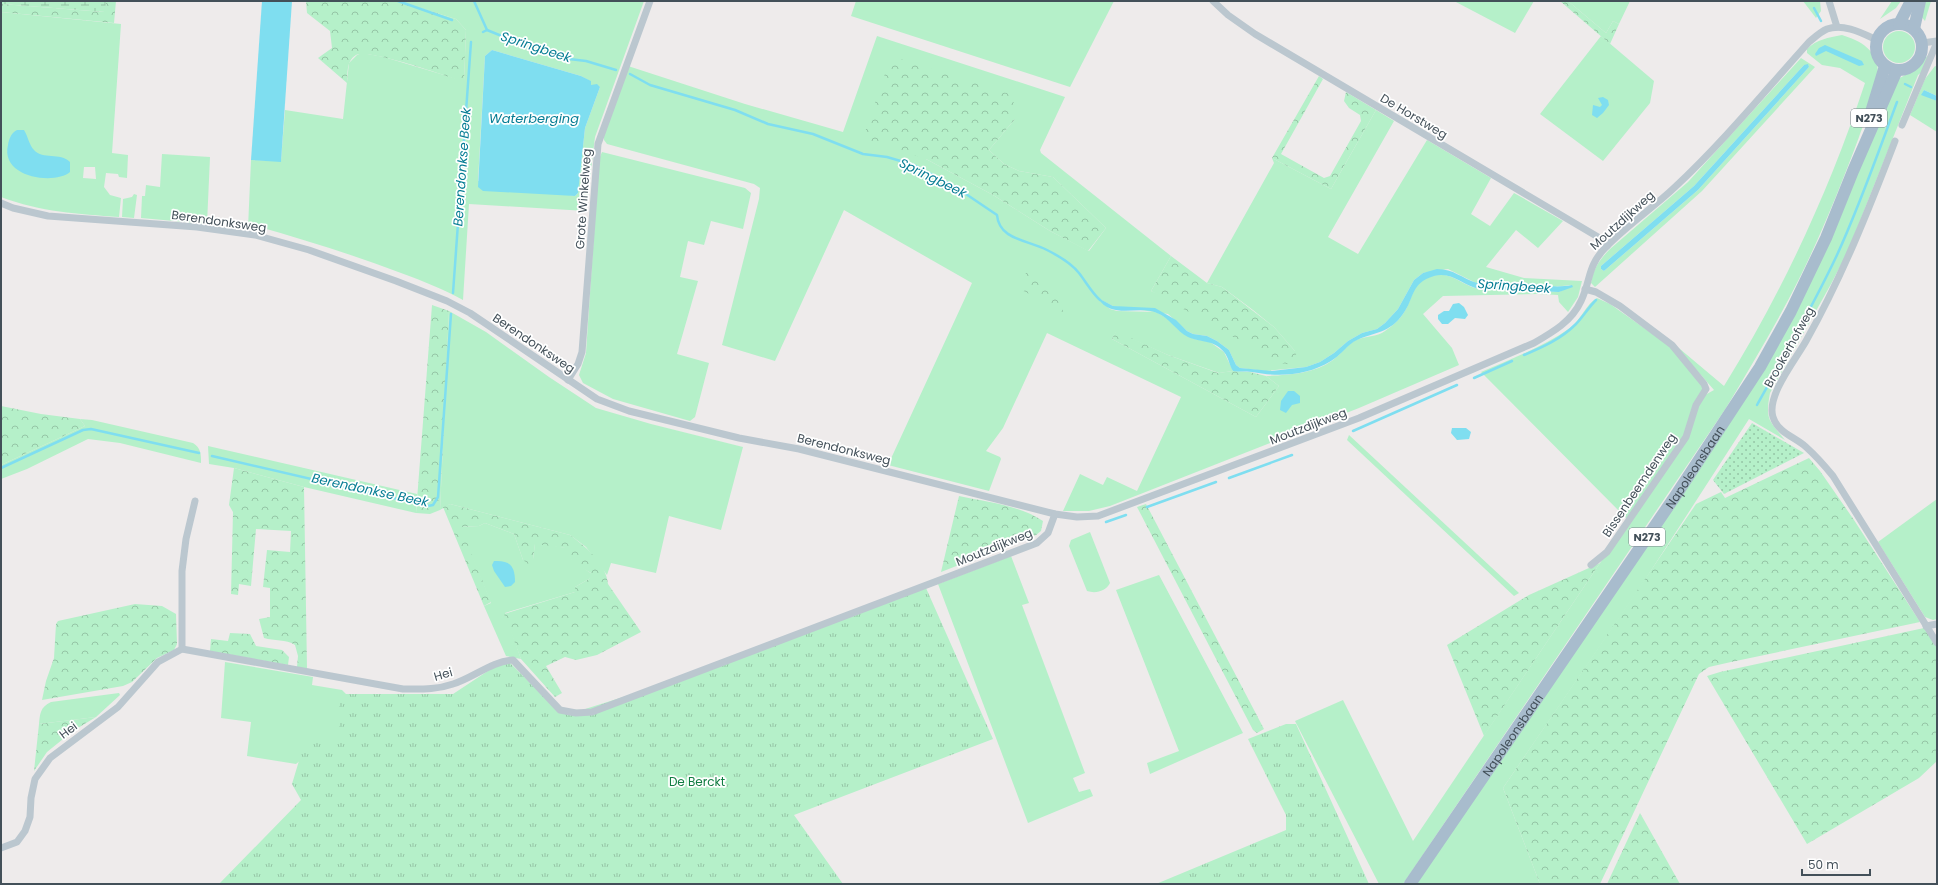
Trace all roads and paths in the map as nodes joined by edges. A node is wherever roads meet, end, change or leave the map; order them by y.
1 (650, 1) edge
2 (1213, 1) edge
3 (1829, 1) edge
4 (1911, 1) edge
5 (1920, 1) edge
6 (1899, 24) junction
7 (1837, 27) junction
8 (1914, 29) junction
9 (1878, 40) junction
10 (1937, 41) edge
11 (1922, 43) junction
12 (1885, 66) junction
13 (1897, 70) junction
14 (1902, 125) dead end
15 (1895, 141) dead end
16 (1852, 171) junction
17 (1, 203) edge
18 (1606, 246) junction
19 (1585, 289) junction
20 (568, 380) junction
21 (195, 501) dead end
22 (1055, 514) junction
23 (1591, 565) dead end
24 (1937, 624) edge
25 (1926, 626) junction
26 (1937, 642) edge
27 (182, 649) junction
28 (681, 679) joint
29 (1, 848) edge
30 (1410, 884) edge

1 - 20 street, Grote Winkelweg
2 - 18 street, De Horstweg
3 - 7 street
4 - 6 main road
5 - 8 main road
6 - 8 main road
6 - 9 main road
7 - 9 street
7 - 18 street, Moutzdijkweg
8 - 11 main road
9 - 12 main road
10 - 11 street
10 - 14 street
11 - 13 main road
12 - 13 main road
12 - 16 main road, Napoleonsbaan / N273
13 - 16 main road, Napoleonsbaan / N273
15 - 25 street, Brookerhofweg
16 - 30 main road, Napoleonsbaan / N273
17 - 20 street, Berendonksweg
18 - 19 street, Moutzdijkweg
19 - 22 street, Moutzdijkweg
19 - 23 street, Bissenbeemdenweg
20 - 22 street, Berendonksweg
21 - 27 street
22 - 28 street, Moutzdijkweg
24 - 25 street
25 - 26 street, Brookerhofweg
27 - 28 street, Hei
27 - 29 street, Hei

